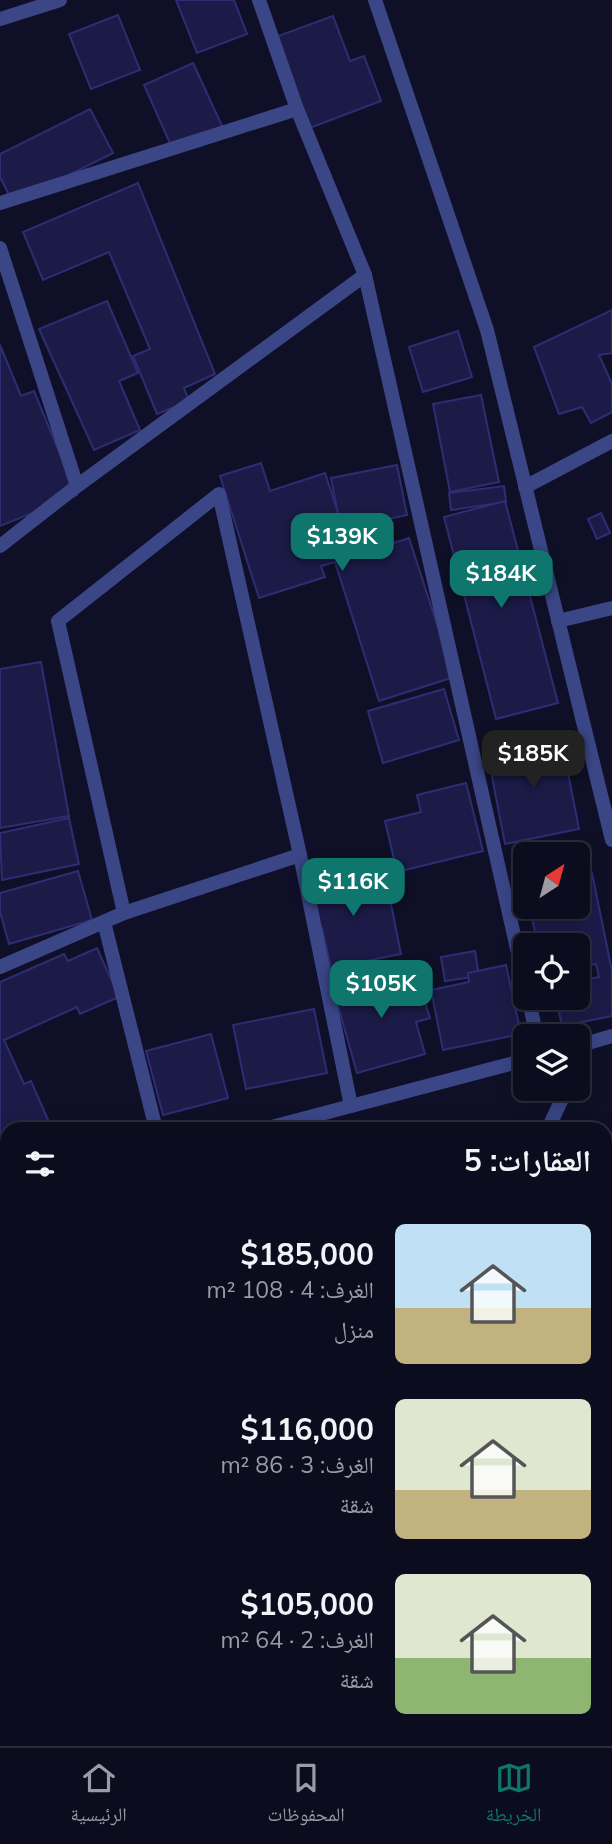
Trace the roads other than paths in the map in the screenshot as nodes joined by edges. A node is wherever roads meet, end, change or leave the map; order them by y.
1 (60, 0) edge
2 (259, 0) edge
3 (375, 0) edge
4 (0, 19) edge
5 (297, 109) junction
6 (0, 203) edge
7 (0, 248) edge
8 (365, 275) junction
9 (612, 441) edge
10 (77, 486) junction
11 (525, 487) junction
12 (0, 547) edge
13 (612, 608) edge
14 (558, 621) junction
15 (612, 841) edge
16 (300, 855) junction
17 (124, 914) junction
18 (104, 922) junction
19 (513, 933) edge
20 (0, 967) edge
21 (612, 1036) edge
22 (590, 1043) edge
23 (513, 1063) edge
24 (561, 1101) edge
25 (351, 1106) junction
26 (154, 1122) edge
27 (305, 1122) edge
28 (551, 1122) edge

1 - 4 street
2 - 5 street
3 - 11 street
5 - 6 street
5 - 8 street
7 - 10 street
8 - 10 street
8 - 19 street
9 - 11 street
10 - 12 street
11 - 14 street
13 - 14 street
14 - 15 street
16 - 17 street
16 - 17 street
16 - 25 street
17 - 18 street
18 - 20 street
18 - 26 street
21 - 22 street
23 - 25 street
24 - 28 street
25 - 27 street

